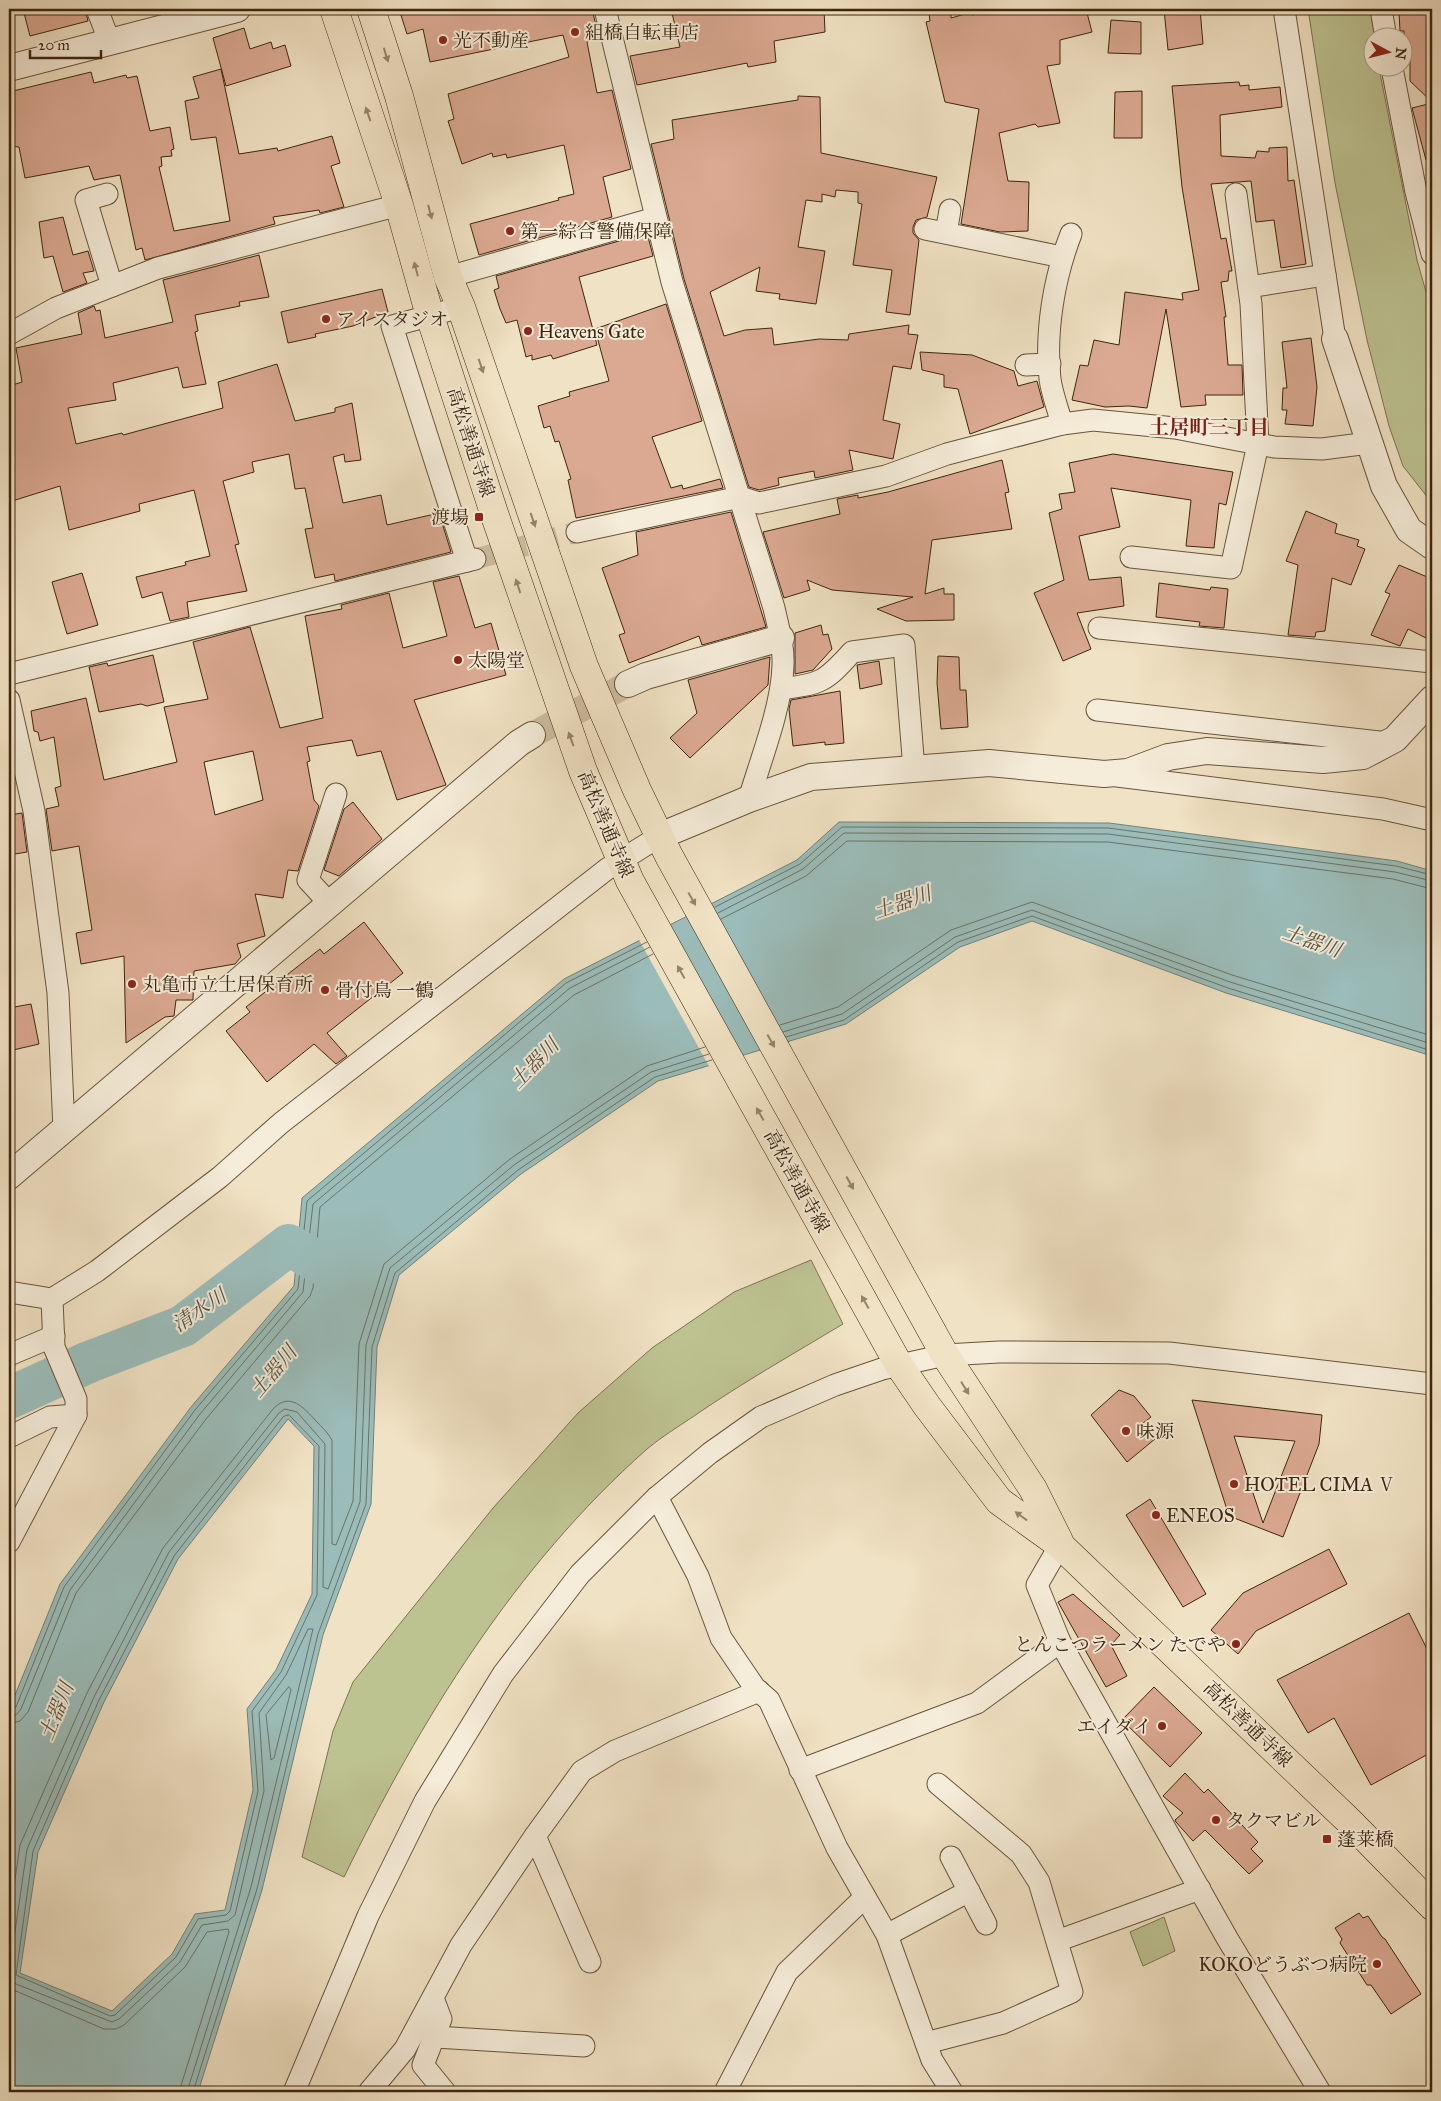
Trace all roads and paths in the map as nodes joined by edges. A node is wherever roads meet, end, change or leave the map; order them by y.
1 (97, 9) edge
2 (237, 9) edge
3 (334, 9) edge
4 (371, 9) edge
5 (605, 9) edge
6 (1284, 9) edge
7 (1381, 9) edge
8 (1384, 28) edge
9 (110, 43) junction
10 (9, 68) edge
11 (1394, 78) edge
12 (108, 194) dead end
13 (1236, 194) dead end
14 (399, 205) junction
15 (950, 210) dead end
16 (655, 218) junction
17 (925, 229) dead end
18 (946, 234) junction
19 (1071, 234) dead end
20 (1432, 254) edge
21 (1062, 257) junction
22 (1325, 275) junction
23 (448, 277) junction
24 (112, 286) junction
25 (1249, 287) junction
26 (461, 307) junction
27 (430, 316) junction
28 (9, 334) edge
29 (1335, 339) joint
30 (1050, 364) junction
31 (1026, 365) dead end
32 (1062, 424) junction
33 (1369, 443) junction
34 (1258, 444) junction
35 (740, 497) junction
36 (577, 532) tunnel mouth
37 (1432, 546) edge
38 (1131, 557) dead end
39 (1099, 628) dead end
40 (781, 638) junction
41 (1432, 662) edge
42 (9, 674) edge
43 (628, 684) tunnel mouth
44 (781, 689) junction
45 (1432, 699) edge
46 (9, 700) edge
47 (1097, 710) dead end
48 (532, 735) tunnel mouth
49 (1388, 743) junction
50 (914, 769) junction
51 (1104, 774) junction
52 (336, 794) dead end
53 (749, 799) junction
54 (1432, 820) edge
55 (664, 846) junction
56 (626, 870) junction
57 (330, 904) junction
58 (64, 1130) junction
59 (9, 1176) edge
60 (9, 1292) edge
61 (52, 1299) junction
62 (54, 1342) junction
63 (9, 1355) edge
64 (894, 1355) junction
65 (945, 1355) junction
66 (1432, 1384) edge
67 (76, 1407) junction
68 (9, 1436) edge
69 (657, 1497) junction
70 (9, 1542) edge
71 (1060, 1545) junction
72 (1060, 1642) junction
73 (759, 1691) junction
74 (800, 1770) junction
75 (938, 1784) dead end
76 (535, 1836) junction
77 (951, 1856) dead end
78 (1200, 1889) junction
79 (969, 1891) junction
80 (865, 1897) junction
81 (1432, 1906) edge
82 (986, 1924) dead end
83 (887, 1935) junction
84 (1057, 1941) junction
85 (590, 1962) dead end
86 (432, 1998) junction
87 (435, 2038) junction
88 (926, 2043) junction
89 (584, 2046) dead end
90 (294, 2092) edge
91 (368, 2092) edge
92 (445, 2092) edge
93 (725, 2092) edge
94 (952, 2092) edge
95 (1320, 2092) edge

1 - 9 street
2 - 9 street
14 -> 3 main road, 高松善通寺線
4 -> 23 main road, 高松善通寺線
5 - 16 street
6 - 22 street
7 - 8 street
9 - 10 street
11 - 20 street
12 - 24 street
13 - 25 street
14 - 24 street
27 -> 14 main road, 高松善通寺線
15 - 18 street
16 - 23 street
16 - 35 street
17 - 18 street
18 - 21 street
19 - 21 street
21 - 30 street
22 - 25 street
22 - 29 street
23 - 26 main road, 高松善通寺線
24 - 28 street
25 - 34 street
26 - 27 street
26 -> 55 main road, 高松善通寺線
27 - 42 street
56 -> 27 main road, 高松善通寺線
29 - 33 street
30 - 31 street
30 - 32 street
32 - 34 street
32 - 35 street
33 - 34 street
33 - 37 street
34 - 38 street
35 - 36 street
35 - 40 street
39 - 41 street
40 - 43 street
40 - 44 street
44 - 50 street
44 - 53 street
45 - 49 street
46 - 58 street
47 - 49 street
48 - 57 street
49 - 51 street
50 - 51 street
50 - 53 street
51 - 54 street
52 - 57 street
53 - 55 street
55 - 56 street
55 -> 65 main road, 高松善通寺線
56 - 61 street
64 -> 56 main road, 高松善通寺線
57 - 58 street
58 - 59 street
60 - 61 street
61 - 62 street
62 - 63 street
62 - 67 street
64 - 65 street
64 - 69 street
71 -> 64 main road, 高松善通寺線
65 - 66 street
65 -> 71 main road, 高松善通寺線
67 - 68 street
67 - 70 street
69 - 73 street
69 - 90 street
71 - 72 street
71 - 81 main road, 高松善通寺線
72 - 74 street
72 - 78 street
73 - 74 street
73 - 76 street
74 - 80 street
75 - 84 street
76 - 85 street
76 - 86 street
77 - 79 street
78 - 84 street
78 - 95 street
79 - 82 street
79 - 83 street
80 - 83 street
80 - 93 street
83 - 88 street
84 - 88 street
86 - 87 street
86 - 91 street
87 - 89 street
87 - 92 street
88 - 94 street

